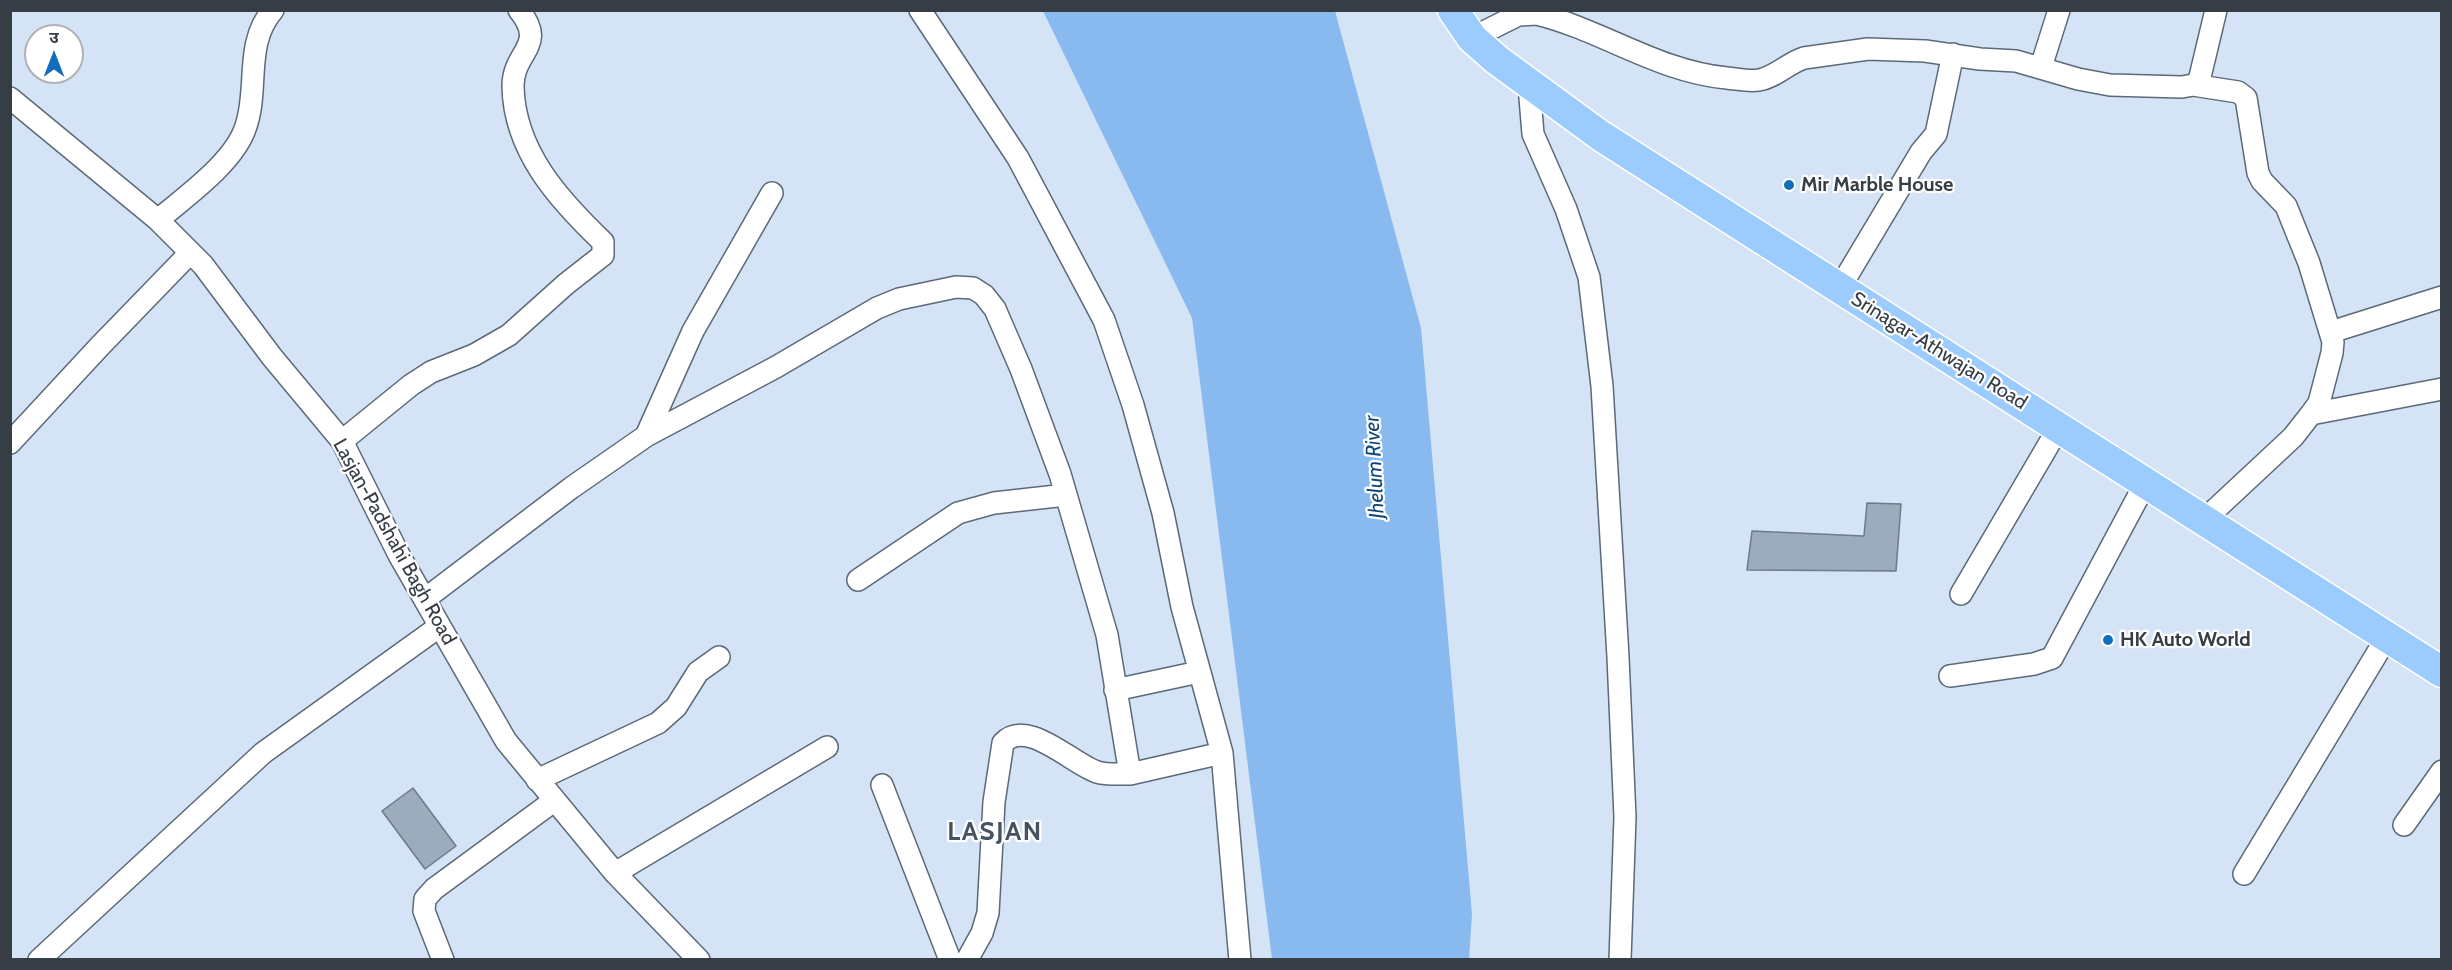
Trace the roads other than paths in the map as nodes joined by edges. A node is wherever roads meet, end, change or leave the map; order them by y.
1 (273, 10) edge
2 (519, 10) edge
3 (920, 10) edge
4 (1453, 10) edge
5 (2059, 10) edge
6 (2216, 10) edge
7 (1472, 38) junction
8 (1953, 54) junction
9 (2041, 67) junction
10 (2193, 85) junction
11 (1533, 88) junction
12 (10, 98) edge
13 (772, 193) dead end
14 (158, 220) junction
15 (190, 253) junction
16 (1839, 288) junction
17 (2442, 297) edge
18 (2331, 332) junction
19 (2442, 389) edge
20 (2311, 414) junction
21 (2059, 427) junction
22 (646, 436) junction
23 (342, 441) junction
24 (10, 444) edge
25 (2146, 482) junction
26 (1066, 495) junction
27 (2204, 520) junction
28 (858, 580) dead end
29 (1961, 594) dead end
30 (425, 600) junction
31 (440, 626) junction
32 (2387, 637) junction
33 (719, 657) dead end
34 (1199, 672) junction
35 (2442, 672) edge
36 (1950, 676) dead end
37 (1115, 690) junction
38 (827, 747) dead end
39 (1222, 753) junction
40 (2442, 771) edge
41 (1130, 774) junction
42 (537, 780) junction
43 (882, 785) dead end
44 (555, 800) junction
45 (2404, 825) dead end
46 (615, 873) junction
47 (2244, 874) dead end
48 (39, 960) edge
49 (443, 960) edge
50 (699, 960) edge
51 (950, 960) edge
52 (967, 960) edge
53 (1240, 960) edge
54 (1620, 960) edge

1 - 14 street
2 - 23 street
3 - 34 street
4 - 7 highway, Srinagar-Athwajan Road
5 - 9 street
6 - 10 street
7 - 8 street
7 - 11 highway, Srinagar-Athwajan Road
8 - 9 street
8 - 16 street
9 - 10 street
10 - 18 street
11 - 16 highway, Srinagar-Athwajan Road
11 - 54 street
12 - 14 street, Lasjan-Padshahi Bagh Road
13 - 22 street
14 - 15 street, Lasjan-Padshahi Bagh Road
15 - 23 street, Lasjan-Padshahi Bagh Road
15 - 24 street
16 - 21 highway, Srinagar-Athwajan Road
17 - 18 street
18 - 20 street
19 - 20 street
20 - 27 street
21 - 25 highway, Srinagar-Athwajan Road
21 - 29 street
22 - 26 street
22 - 30 street
23 - 30 street, Lasjan-Padshahi Bagh Road
25 - 27 highway, Srinagar-Athwajan Road
25 - 36 street
26 - 28 street
26 - 37 street
27 - 32 highway, Srinagar-Athwajan Road
30 - 31 street, Lasjan-Padshahi Bagh Road
31 - 42 street, Lasjan-Padshahi Bagh Road
31 - 48 street
32 - 35 highway, Srinagar-Athwajan Road
32 - 47 street
33 - 42 street
34 - 37 street
34 - 39 street
37 - 41 street
38 - 46 street
39 - 41 street
39 - 53 street
40 - 45 street
41 - 52 street
42 - 44 street, Lasjan-Padshahi Bagh Road
43 - 51 street
44 - 46 street, Lasjan-Padshahi Bagh Road
44 - 49 street
46 - 50 street, Lasjan-Padshahi Bagh Road

